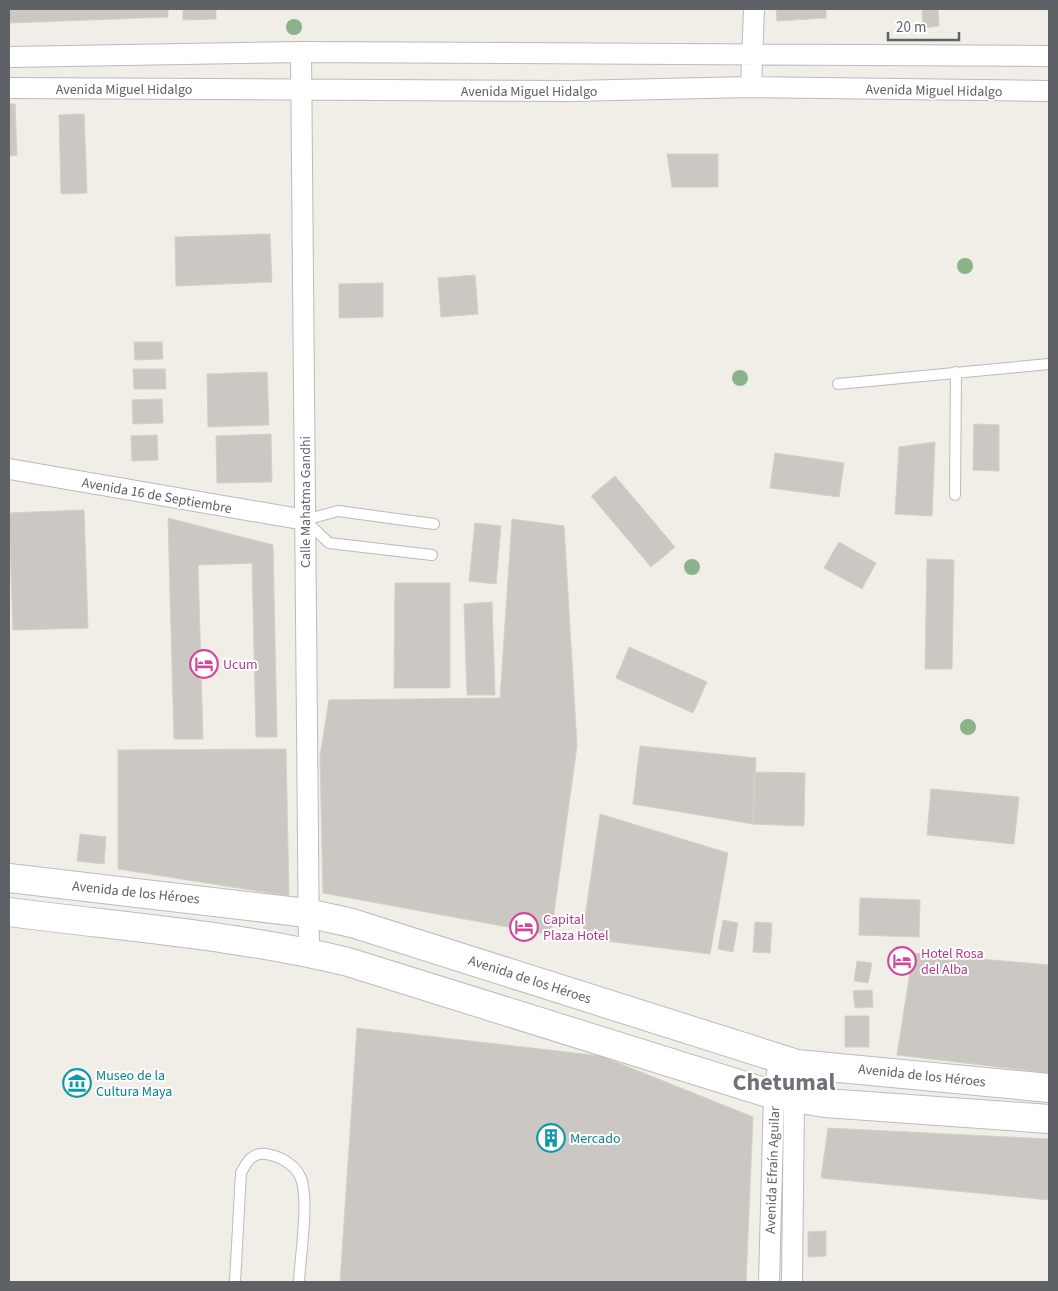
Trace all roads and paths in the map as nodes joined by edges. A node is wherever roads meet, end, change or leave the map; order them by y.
1 (754, 9) edge
2 (301, 52) junction
3 (753, 54) junction
4 (1049, 56) edge
5 (9, 57) edge
6 (9, 88) edge
7 (751, 88) junction
8 (302, 90) junction
9 (1049, 91) edge
10 (1049, 364) edge
11 (956, 372) junction
12 (838, 384) dead end
13 (9, 469) edge
14 (955, 495) dead end
15 (305, 520) junction
16 (434, 524) dead end
17 (432, 555) dead end
18 (9, 878) edge
19 (9, 912) edge
20 (307, 913) junction
21 (308, 952) junction
22 (788, 1061) junction
23 (1049, 1088) edge
24 (784, 1097) junction
25 (1049, 1119) edge
26 (770, 1224) junction
27 (792, 1225) junction
28 (235, 1282) edge
29 (298, 1282) edge
30 (769, 1282) edge
31 (792, 1282) edge

1 - 3 street
2 - 3 street
2 - 5 street
2 - 8 street, Calle Mahatma Gandhi
3 - 4 street
3 - 7 street
6 - 8 street, Avenida Miguel Hidalgo
7 - 8 street, Avenida Miguel Hidalgo
7 - 9 street, Avenida Miguel Hidalgo
8 - 15 street, Calle Mahatma Gandhi
10 - 11 lane
11 - 12 lane
11 - 14 lane
13 - 15 street, Avenida 16 de Septiembre
15 - 16 lane
15 - 17 lane
15 - 20 street, Calle Mahatma Gandhi
18 - 20 street, Avenida de los Héroes
19 - 21 street
20 - 21 street, Calle Mahatma Gandhi
20 - 22 street, Avenida de los Héroes
21 - 24 street
22 - 23 street, Avenida de los Héroes
22 - 24 street, Avenida Efraín Aguilar
24 - 25 street
24 - 26 street, Avenida Efraín Aguilar
24 - 27 street, Avenida Efraín Aguilar
26 - 27 street
26 - 30 street, Avenida Efraín Aguilar
27 - 31 street, Avenida Efraín Aguilar
28 - 29 lane

